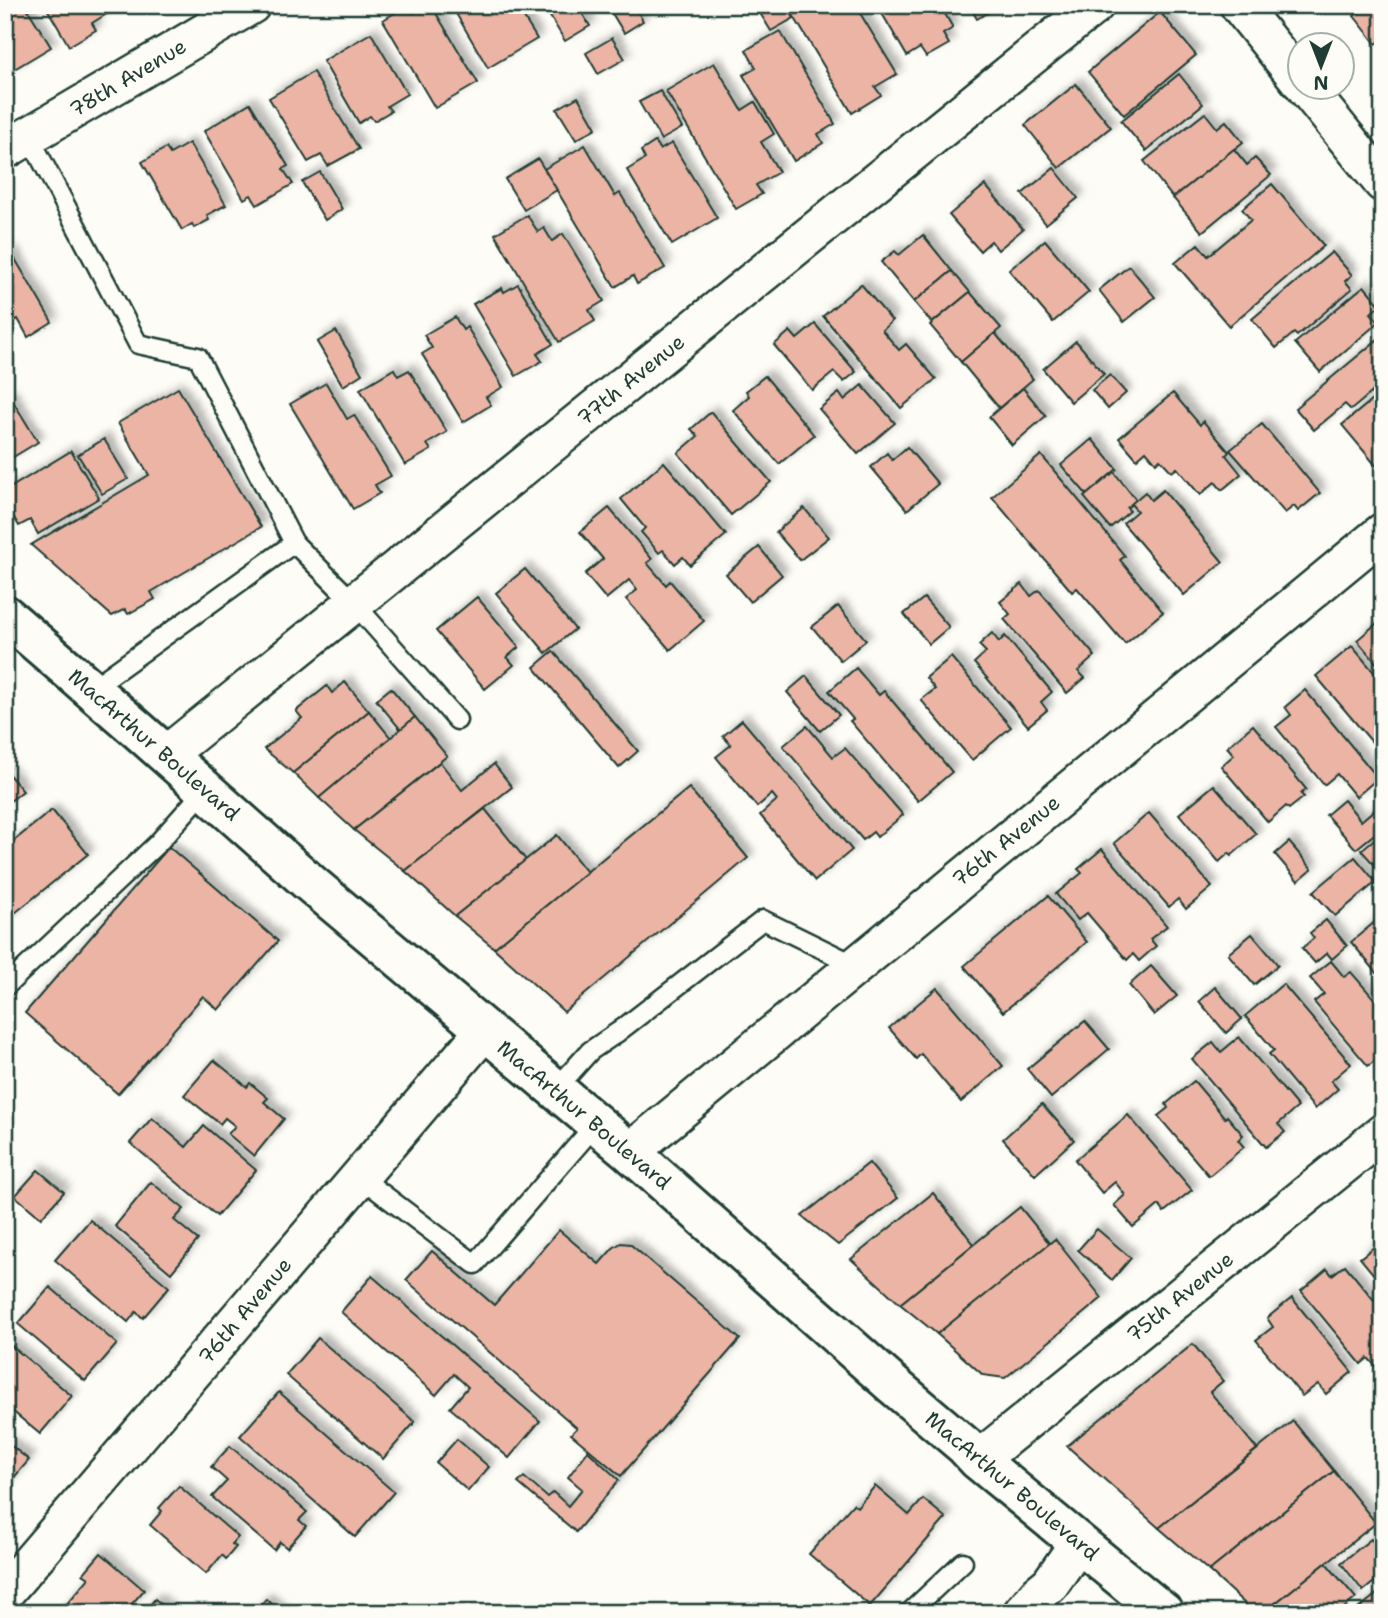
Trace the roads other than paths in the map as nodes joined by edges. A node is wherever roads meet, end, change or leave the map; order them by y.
1 (251, 5) edge
2 (1095, 5) edge
3 (1239, 5) edge
4 (1286, 64) edge
5 (1317, 102) edge
6 (17, 143) edge
7 (1383, 183) edge
8 (1383, 531) edge
9 (294, 543) junction
10 (354, 603) junction
11 (5, 615) edge
12 (91, 689) junction
13 (457, 720) dead end
14 (166, 755) junction
15 (205, 789) junction
16 (855, 965) junction
17 (5, 988) edge
18 (485, 1030) junction
19 (556, 1089) junction
20 (596, 1124) junction
21 (1383, 1133) edge
22 (630, 1152) junction
23 (360, 1177) junction
24 (978, 1460) junction
25 (1078, 1544) junction
26 (963, 1562) dead end
27 (5, 1592) edge
28 (909, 1613) edge
29 (1022, 1613) edge
30 (1164, 1613) edge

1 - 6 street, 78th Avenue
2 - 10 street, 77th Avenue
3 - 4 street
5 - 7 street
6 - 9 lane
8 - 16 street, 76th Avenue
9 - 10 lane
9 - 12 lane
10 - 13 lane
10 - 14 street, 77th Avenue
11 - 12 main road, MacArthur Boulevard
12 - 14 main road, MacArthur Boulevard
14 - 15 main road, MacArthur Boulevard
15 - 17 lane
15 - 18 main road, MacArthur Boulevard
16 - 19 lane
16 - 22 street, 76th Avenue
18 - 19 main road, MacArthur Boulevard
18 - 23 street, 76th Avenue
19 - 20 main road, MacArthur Boulevard
20 - 22 main road, MacArthur Boulevard
20 - 23 lane
21 - 24 street, 75th Avenue
22 - 24 main road, MacArthur Boulevard
23 - 27 street, 76th Avenue
24 - 25 main road, MacArthur Boulevard
25 - 29 street
25 - 30 main road, MacArthur Boulevard
26 - 28 lane

